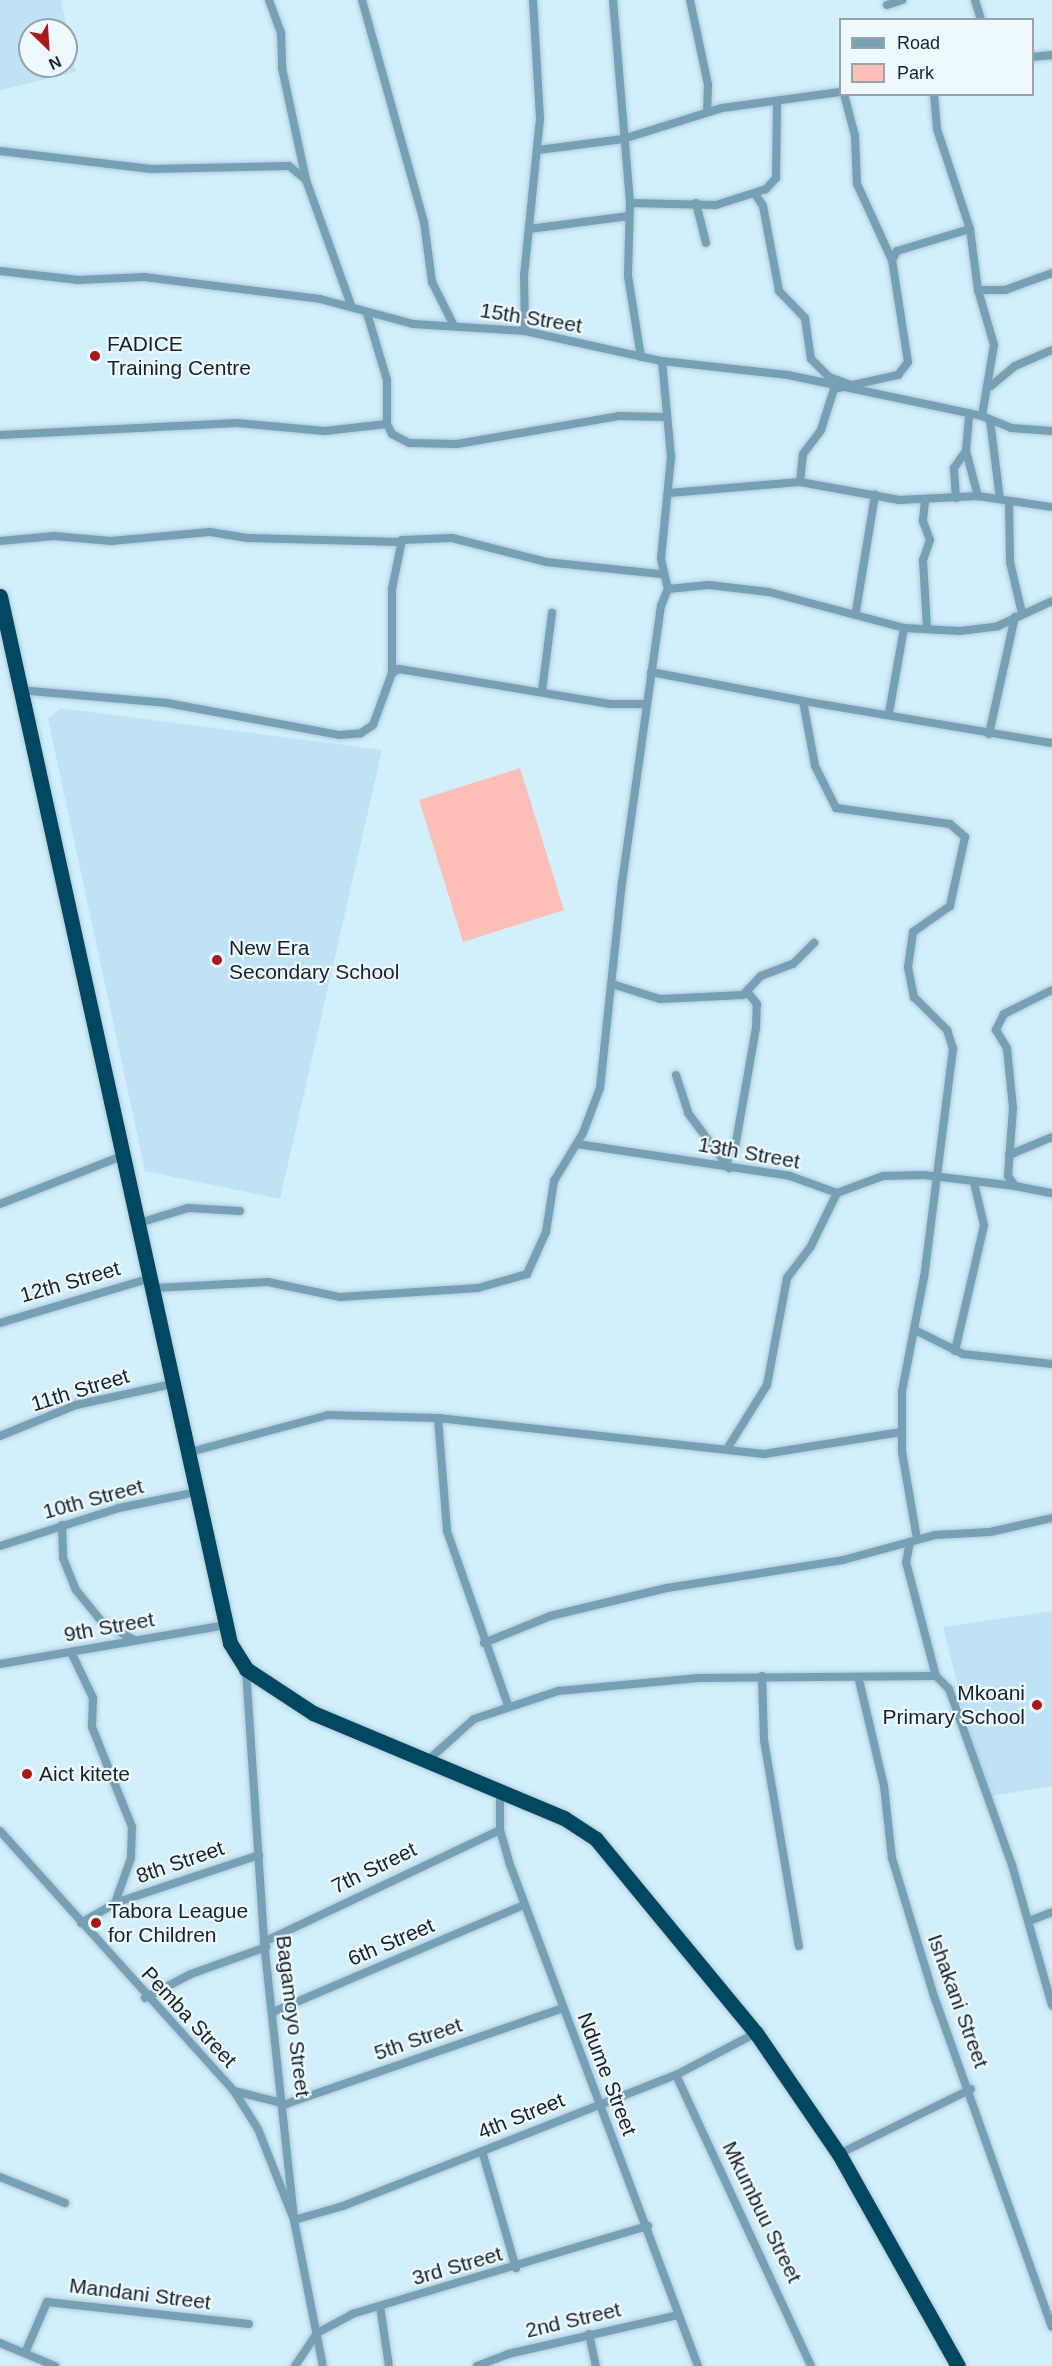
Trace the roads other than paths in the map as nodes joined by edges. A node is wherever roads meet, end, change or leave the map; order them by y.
1 (269, 0) edge
2 (362, 0) edge
3 (533, 0) edge
4 (613, 0) edge
5 (690, 0) edge
6 (902, 0) edge
7 (975, 0) edge
8 (887, 5) dead end
9 (980, 18) edge
10 (1052, 55) edge
11 (1034, 57) edge
12 (839, 93) edge
13 (843, 96) edge
14 (933, 96) edge
15 (777, 103) junction
16 (707, 112) junction
17 (623, 139) junction
18 (538, 150) junction
19 (0, 151) edge
20 (306, 180) junction
21 (755, 194) junction
22 (630, 203) junction
23 (696, 204) junction
24 (629, 216) junction
25 (529, 229) junction
26 (970, 229) junction
27 (706, 243) dead end
28 (892, 260) junction
29 (0, 271) edge
30 (1052, 273) edge
31 (978, 290) junction
32 (351, 305) junction
33 (367, 313) junction
34 (453, 324) junction
35 (525, 331) junction
36 (1052, 350) edge
37 (641, 357) junction
38 (662, 361) junction
39 (848, 384) junction
40 (991, 386) junction
41 (834, 389) junction
42 (969, 416) junction
43 (666, 417) junction
44 (986, 418) junction
45 (387, 423) junction
46 (1052, 432) edge
47 (0, 435) edge
48 (966, 451) junction
49 (800, 482) junction
50 (669, 493) junction
51 (875, 495) junction
52 (978, 496) junction
53 (956, 498) junction
54 (1000, 499) junction
55 (925, 501) junction
56 (1009, 502) junction
57 (1052, 507) edge
58 (0, 541) edge
59 (399, 542) junction
60 (661, 574) junction
61 (668, 589) junction
62 (0, 596) edge
63 (1052, 601) edge
64 (856, 611) junction
65 (552, 613) dead end
66 (1019, 615) junction
67 (904, 628) junction
68 (927, 628) junction
69 (651, 672) junction
70 (392, 673) junction
71 (19, 690) junction
72 (542, 691) junction
73 (803, 701) junction
74 (646, 704) junction
75 (889, 713) junction
76 (989, 734) junction
77 (1052, 743) edge
78 (814, 944) dead end
79 (615, 985) junction
80 (1052, 990) edge
81 (748, 993) junction
82 (676, 1075) dead end
83 (1052, 1137) edge
84 (577, 1144) junction
85 (1009, 1155) junction
86 (122, 1156) junction
87 (727, 1166) junction
88 (937, 1176) junction
89 (974, 1184) junction
90 (1015, 1186) junction
91 (837, 1193) junction
92 (1052, 1193) edge
93 (0, 1204) edge
94 (240, 1211) dead end
95 (139, 1223) junction
96 (153, 1283) junction
97 (0, 1323) edge
98 (915, 1330) junction
99 (955, 1351) junction
100 (1052, 1364) edge
101 (172, 1384) junction
102 (438, 1418) junction
103 (901, 1432) junction
104 (0, 1436) edge
105 (728, 1449) junction
106 (190, 1452) junction
107 (196, 1492) junction
108 (1052, 1518) edge
109 (62, 1525) junction
110 (914, 1540) junction
111 (0, 1546) edge
112 (225, 1625) junction
113 (134, 1640) junction
114 (484, 1643) junction
115 (71, 1652) junction
116 (0, 1664) edge
117 (246, 1668) junction
118 (762, 1676) junction
119 (936, 1676) junction
120 (859, 1680) junction
121 (508, 1705) junction
122 (426, 1761) junction
123 (500, 1791) junction
124 (500, 1830) junction
125 (0, 1831) edge
126 (259, 1855) junction
127 (115, 1903) junction
128 (524, 1905) junction
129 (1052, 1912) edge
130 (1029, 1921) junction
131 (81, 1923) junction
132 (265, 1945) junction
133 (799, 1946) dead end
134 (145, 1998) junction
135 (1052, 2005) edge
136 (563, 2008) junction
137 (273, 2013) junction
138 (756, 2033) junction
139 (676, 2074) junction
140 (971, 2089) junction
141 (234, 2091) junction
142 (286, 2104) junction
143 (598, 2105) junction
144 (483, 2151) junction
145 (839, 2154) junction
146 (0, 2176) edge
147 (66, 2203) dead end
148 (294, 2220) junction
149 (648, 2226) junction
150 (516, 2268) junction
151 (380, 2306) junction
152 (678, 2315) junction
153 (249, 2324) dead end
154 (1052, 2327) edge
155 (317, 2333) junction
156 (590, 2334) junction
157 (0, 2343) edge
158 (25, 2353) junction
159 (55, 2366) edge
160 (295, 2366) edge
161 (323, 2366) edge
162 (389, 2366) edge
163 (477, 2366) edge
164 (596, 2366) edge
165 (698, 2366) edge
166 (812, 2366) edge
167 (958, 2366) edge

1 - 20 street
2 - 34 street
3 - 18 street
4 - 17 street
5 - 16 street
6 - 8 street
7 - 9 street
10 - 11 street
12 - 15 street
13 - 28 street
14 - 26 street
15 - 16 street
15 - 21 street
16 - 17 street
17 - 18 street
17 - 22 street
18 - 25 street
19 - 20 street
20 - 32 street
21 - 23 street
21 - 39 street
22 - 23 street
22 - 24 street
23 - 27 street
24 - 25 street
24 - 37 street
25 - 35 street
26 - 28 street
26 - 31 street
28 - 39 street
29 - 32 street, 15th Street
30 - 31 street
31 - 40 street
32 - 33 street, 15th Street
33 - 34 street, 15th Street
33 - 45 street
34 - 35 street, 15th Street
35 - 37 street, 15th Street
36 - 40 street
37 - 38 street, 15th Street
38 - 41 street, 15th Street
38 - 43 street
39 - 41 street
40 - 44 street
41 - 42 street, 15th Street
41 - 49 street
42 - 44 street, 15th Street
42 - 48 street
43 - 45 street
43 - 50 street
44 - 46 street, 15th Street
44 - 54 street
45 - 47 street
48 - 52 street
48 - 53 street
49 - 50 street
49 - 51 street
50 - 60 street
51 - 55 street
51 - 64 street
52 - 53 street
52 - 54 street
53 - 55 street
54 - 56 street
55 - 68 street
56 - 57 street
56 - 66 street
58 - 59 street
59 - 60 street
59 - 70 street
60 - 61 street
61 - 64 street
61 - 69 street, 12th Street
62 - 71 highway
63 - 66 street
64 - 67 street
65 - 72 street
66 - 68 street
66 - 76 street
67 - 68 street
67 - 75 street
69 - 73 street
69 - 74 street, 12th Street
70 - 71 street
70 - 72 street
71 - 86 highway
72 - 74 street
73 - 75 street
73 - 88 street
74 - 79 street, 12th Street
75 - 76 street
76 - 77 street
78 - 81 street
79 - 81 street
79 - 84 street, 12th Street
80 - 85 street
81 - 87 street
82 - 87 street
83 - 85 street
84 - 87 street, 13th Street
84 - 96 street, 12th Street
85 - 90 street
86 - 93 street
86 - 95 highway
87 - 91 street, 13th Street
88 - 89 street
88 - 91 street
88 - 98 street
89 - 90 street
89 - 99 street
90 - 92 street
91 - 105 street
94 - 95 street
95 - 96 highway
96 - 97 street, 12th Street
96 - 101 highway
98 - 99 street
98 - 103 street
99 - 100 street
101 - 104 street, 11th Street
101 - 106 highway
102 - 105 street
102 - 106 street
102 - 114 street
103 - 105 street
103 - 110 street
106 - 107 highway
107 - 109 street, 10th Street
107 - 112 highway
108 - 110 street
109 - 111 street, 10th Street
109 - 113 street
110 - 114 street
110 - 119 street
112 - 113 street, 9th Street
112 - 117 highway
113 - 115 street, 9th Street
114 - 121 street
115 - 116 street, 9th Street
115 - 127 street
117 - 122 highway
117 - 126 street, Bagamoyo Street
118 - 120 street
118 - 121 street
118 - 133 street
119 - 120 street
119 - 130 street
120 - 140 street, Ishakani Street
121 - 122 street
122 - 123 highway
123 - 124 street, Ndume Street
123 - 138 highway
124 - 128 street, Ndume Street
124 - 132 street, 7th Street
125 - 131 street, Pemba Street
126 - 127 street, 8th Street
126 - 132 street, Bagamoyo Street
127 - 131 street, 8th Street
128 - 136 street, Ndume Street
128 - 137 street, 6th Street
129 - 130 street
130 - 135 street
131 - 134 street, Pemba Street
132 - 134 street, 7th Street
132 - 137 street, Bagamoyo Street
134 - 141 street, Pemba Street
136 - 142 street, 5th Street
136 - 143 street, Ndume Street
137 - 142 street, Bagamoyo Street
138 - 139 street, 4th Street
138 - 145 highway
139 - 143 street, 4th Street
139 - 166 street, Mkumbuu Street
140 - 145 street
140 - 154 street, Ishakani Street
141 - 142 street
141 - 148 street, Pemba Street
142 - 148 street, Bagamoyo Street
143 - 144 street, 4th Street
143 - 149 street, Ndume Street
144 - 148 street, 4th Street
144 - 150 street
145 - 167 highway
146 - 147 street
148 - 155 street, Bagamoyo Street
149 - 150 street, 3rd Street
149 - 152 street, Ndume Street
150 - 151 street, 3rd Street
151 - 155 street, 3rd Street
151 - 162 street
152 - 156 street, 2nd Street
152 - 165 street, Ndume Street
153 - 158 street, Mandani Street
155 - 160 street
155 - 161 street, Bagamoyo Street
156 - 163 street, 2nd Street
156 - 164 street
157 - 158 street
158 - 159 street

